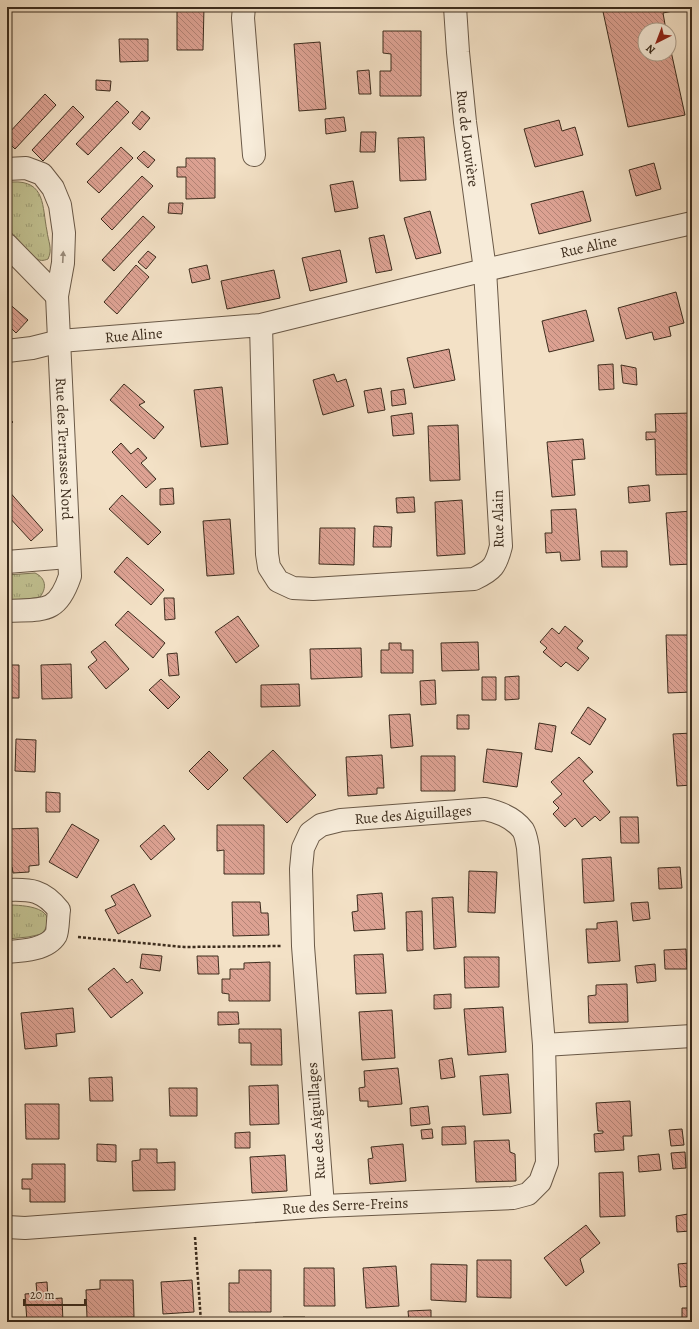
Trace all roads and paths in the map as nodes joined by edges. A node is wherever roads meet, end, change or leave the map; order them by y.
1 (244, 7) edge
2 (455, 7) edge
3 (254, 155) dead end
4 (7, 169) edge
5 (692, 223) edge
6 (7, 245) edge
7 (486, 270) junction
8 (57, 296) junction
9 (261, 325) junction
10 (60, 341) junction
11 (7, 351) edge
12 (68, 557) junction
13 (7, 562) edge
14 (7, 611) edge
15 (7, 890) edge
16 (56, 935) junction
17 (303, 946) junction
18 (7, 952) edge
19 (692, 1036) edge
20 (544, 1045) junction
21 (323, 1206) junction
22 (194, 1216) junction
23 (7, 1227) edge
24 (200, 1322) edge

1 - 3 street
2 - 7 street, Rue de Louvière
8 -> 4 street, Rue des Terrasses Nord
5 - 7 street, Rue Aline
6 - 8 street
7 - 9 street
7 - 9 street, Rue Alain
8 - 10 street, Rue des Terrasses Nord
9 - 10 street, Rue Aline
10 - 11 street, Rue Aline
10 - 12 street, Rue des Terrasses Nord
12 - 13 street
12 - 14 street, Rue des Terrasses Nord
15 - 16 street
16 - 17 path
16 - 18 street
17 - 20 street, Rue des Aiguillages
17 - 21 street, Rue des Aiguillages
19 - 20 street
20 - 21 street, Rue des Serre-Freins
21 - 22 street, Rue des Serre-Freins
22 - 23 street, Rue des Serre-Freins
22 - 24 path

